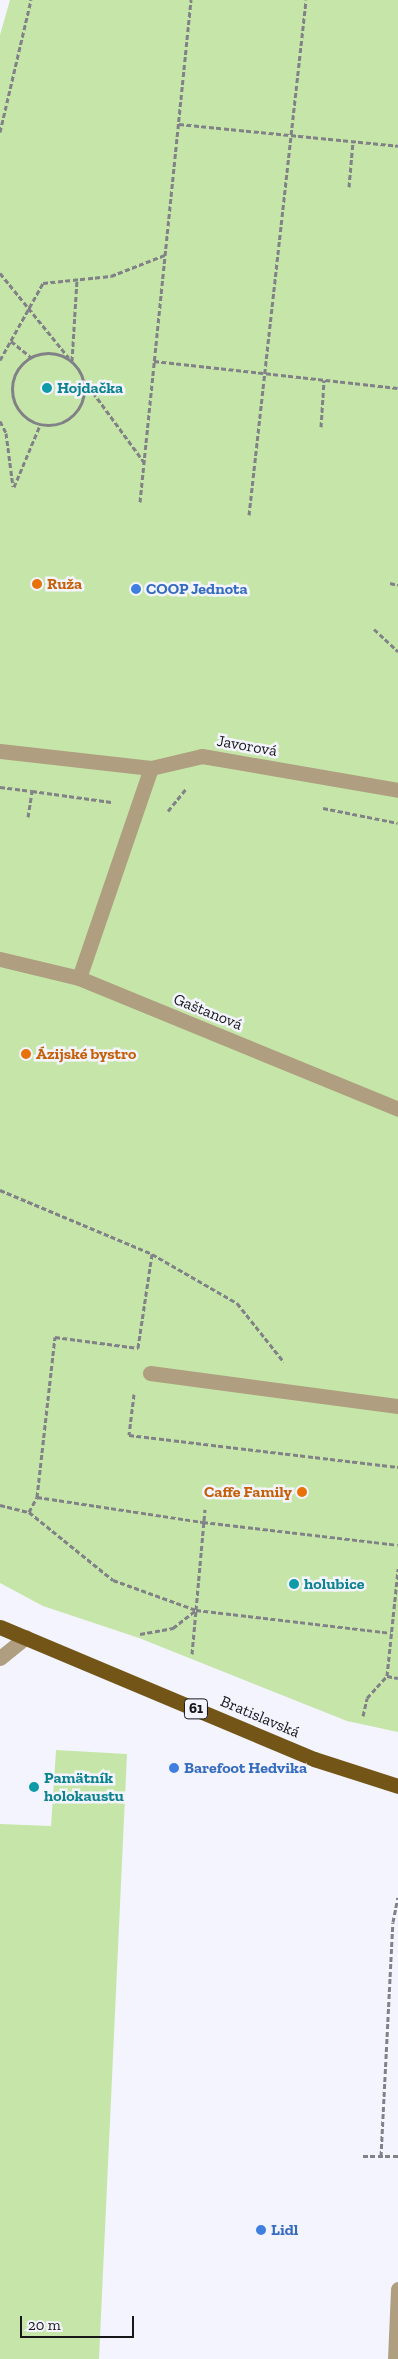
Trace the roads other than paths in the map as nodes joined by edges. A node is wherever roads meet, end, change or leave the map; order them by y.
1 (0, 751) edge
2 (151, 768) junction
3 (398, 790) edge
4 (0, 959) edge
5 (79, 978) junction
6 (398, 1110) edge
7 (150, 1373) dead end
8 (398, 1406) edge
9 (0, 1627) edge
10 (26, 1637) junction
11 (0, 1658) edge
12 (398, 1786) edge
13 (398, 2289) edge
14 (395, 2359) edge

1 - 2 street, Javorová
2 - 3 street, Javorová
2 - 5 street
4 - 5 street, Gaštanová
5 - 6 street, Gaštanová
7 - 8 street
9 - 10 main road, Bratislavská / 61
10 - 11 street
10 - 12 main road, Bratislavská / 61
13 - 14 street

